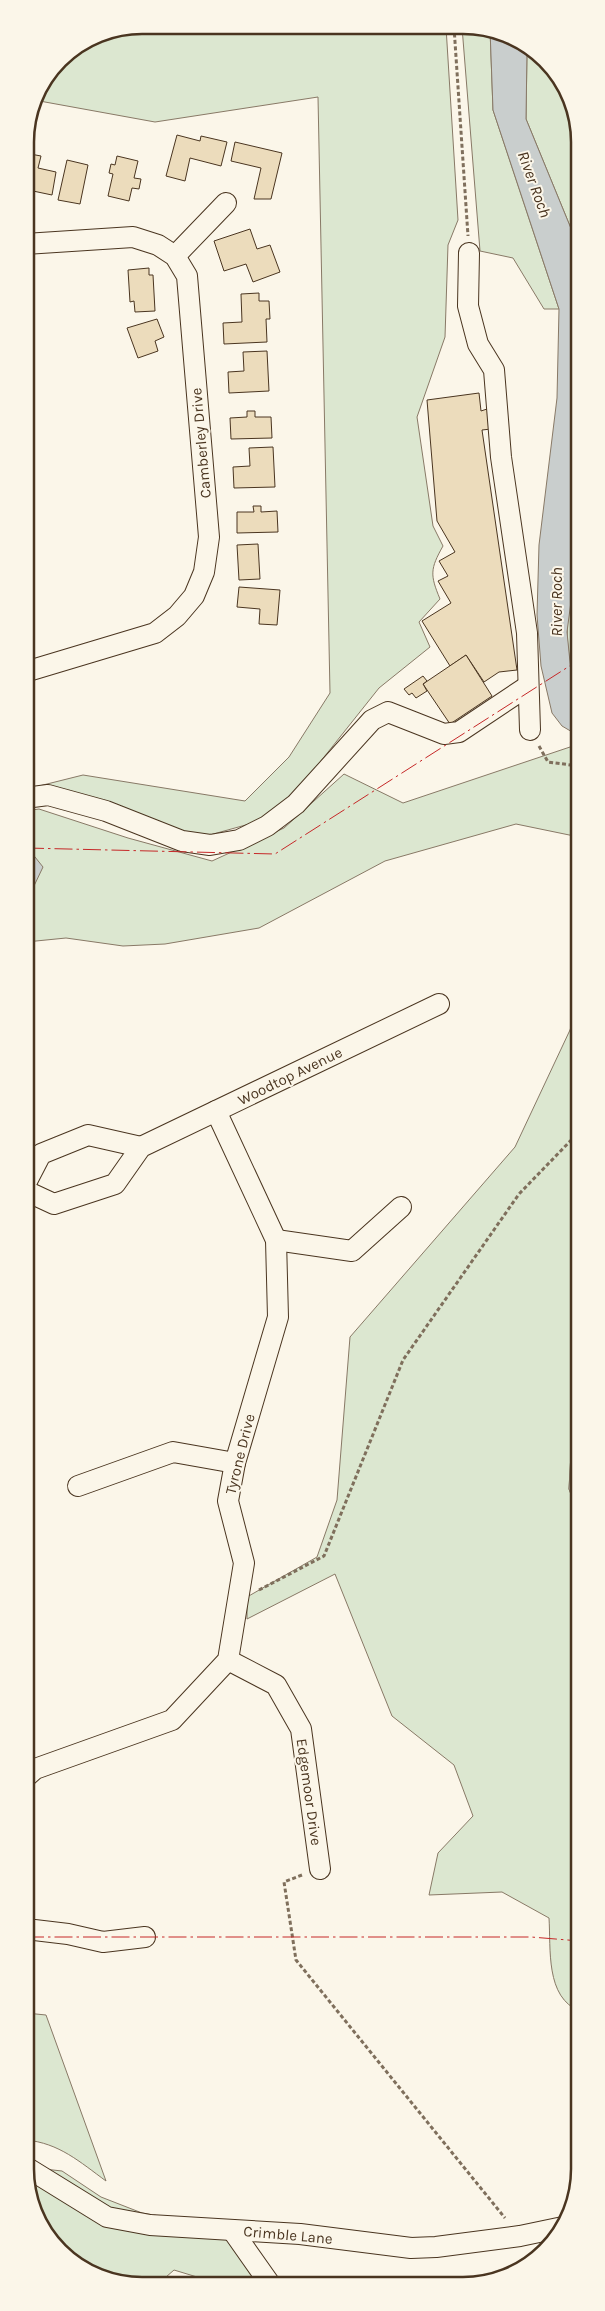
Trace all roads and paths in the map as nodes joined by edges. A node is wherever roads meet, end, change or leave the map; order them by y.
1 (454, 34) edge
2 (227, 203) dead end
3 (34, 243) edge
4 (469, 253) joint
5 (175, 256) junction
6 (34, 670) edge
7 (528, 686) junction
8 (530, 730) joint
9 (571, 765) edge
10 (34, 797) edge
11 (439, 1004) dead end
12 (216, 1111) junction
13 (571, 1140) edge
14 (141, 1147) junction
15 (34, 1168) edge
16 (34, 1195) edge
17 (401, 1207) dead end
18 (276, 1240) junction
19 (235, 1463) junction
20 (78, 1486) dead end
21 (236, 1602) junction
22 (228, 1660) junction
23 (34, 1766) edge
24 (320, 1870) joint
25 (34, 1930) edge
26 (145, 1937) dead end
27 (34, 2172) edge
28 (232, 2230) junction
29 (553, 2230) edge
30 (520, 2236) junction
31 (265, 2277) edge

1 - 4 path
2 - 5 street
3 - 5 street, Camberley Drive
4 - 7 street
5 - 6 street, Camberley Drive
7 - 8 street
7 - 10 street
8 - 9 path
11 - 12 street, Woodtop Avenue
12 - 14 street, Woodtop Avenue
12 - 18 street, Tyrone Drive
13 - 21 path
14 - 15 street
14 - 16 street, Woodtop Avenue
17 - 18 street
18 - 19 street, Tyrone Drive
19 - 20 street
19 - 21 street, Tyrone Drive
21 - 22 street, Tyrone Drive
22 - 23 street
22 - 24 street, Edgemoor Drive
24 - 30 path
25 - 26 street
27 - 28 street, Crimble Lane
28 - 30 street, Crimble Lane
28 - 31 street
29 - 30 street, Crimble Lane

